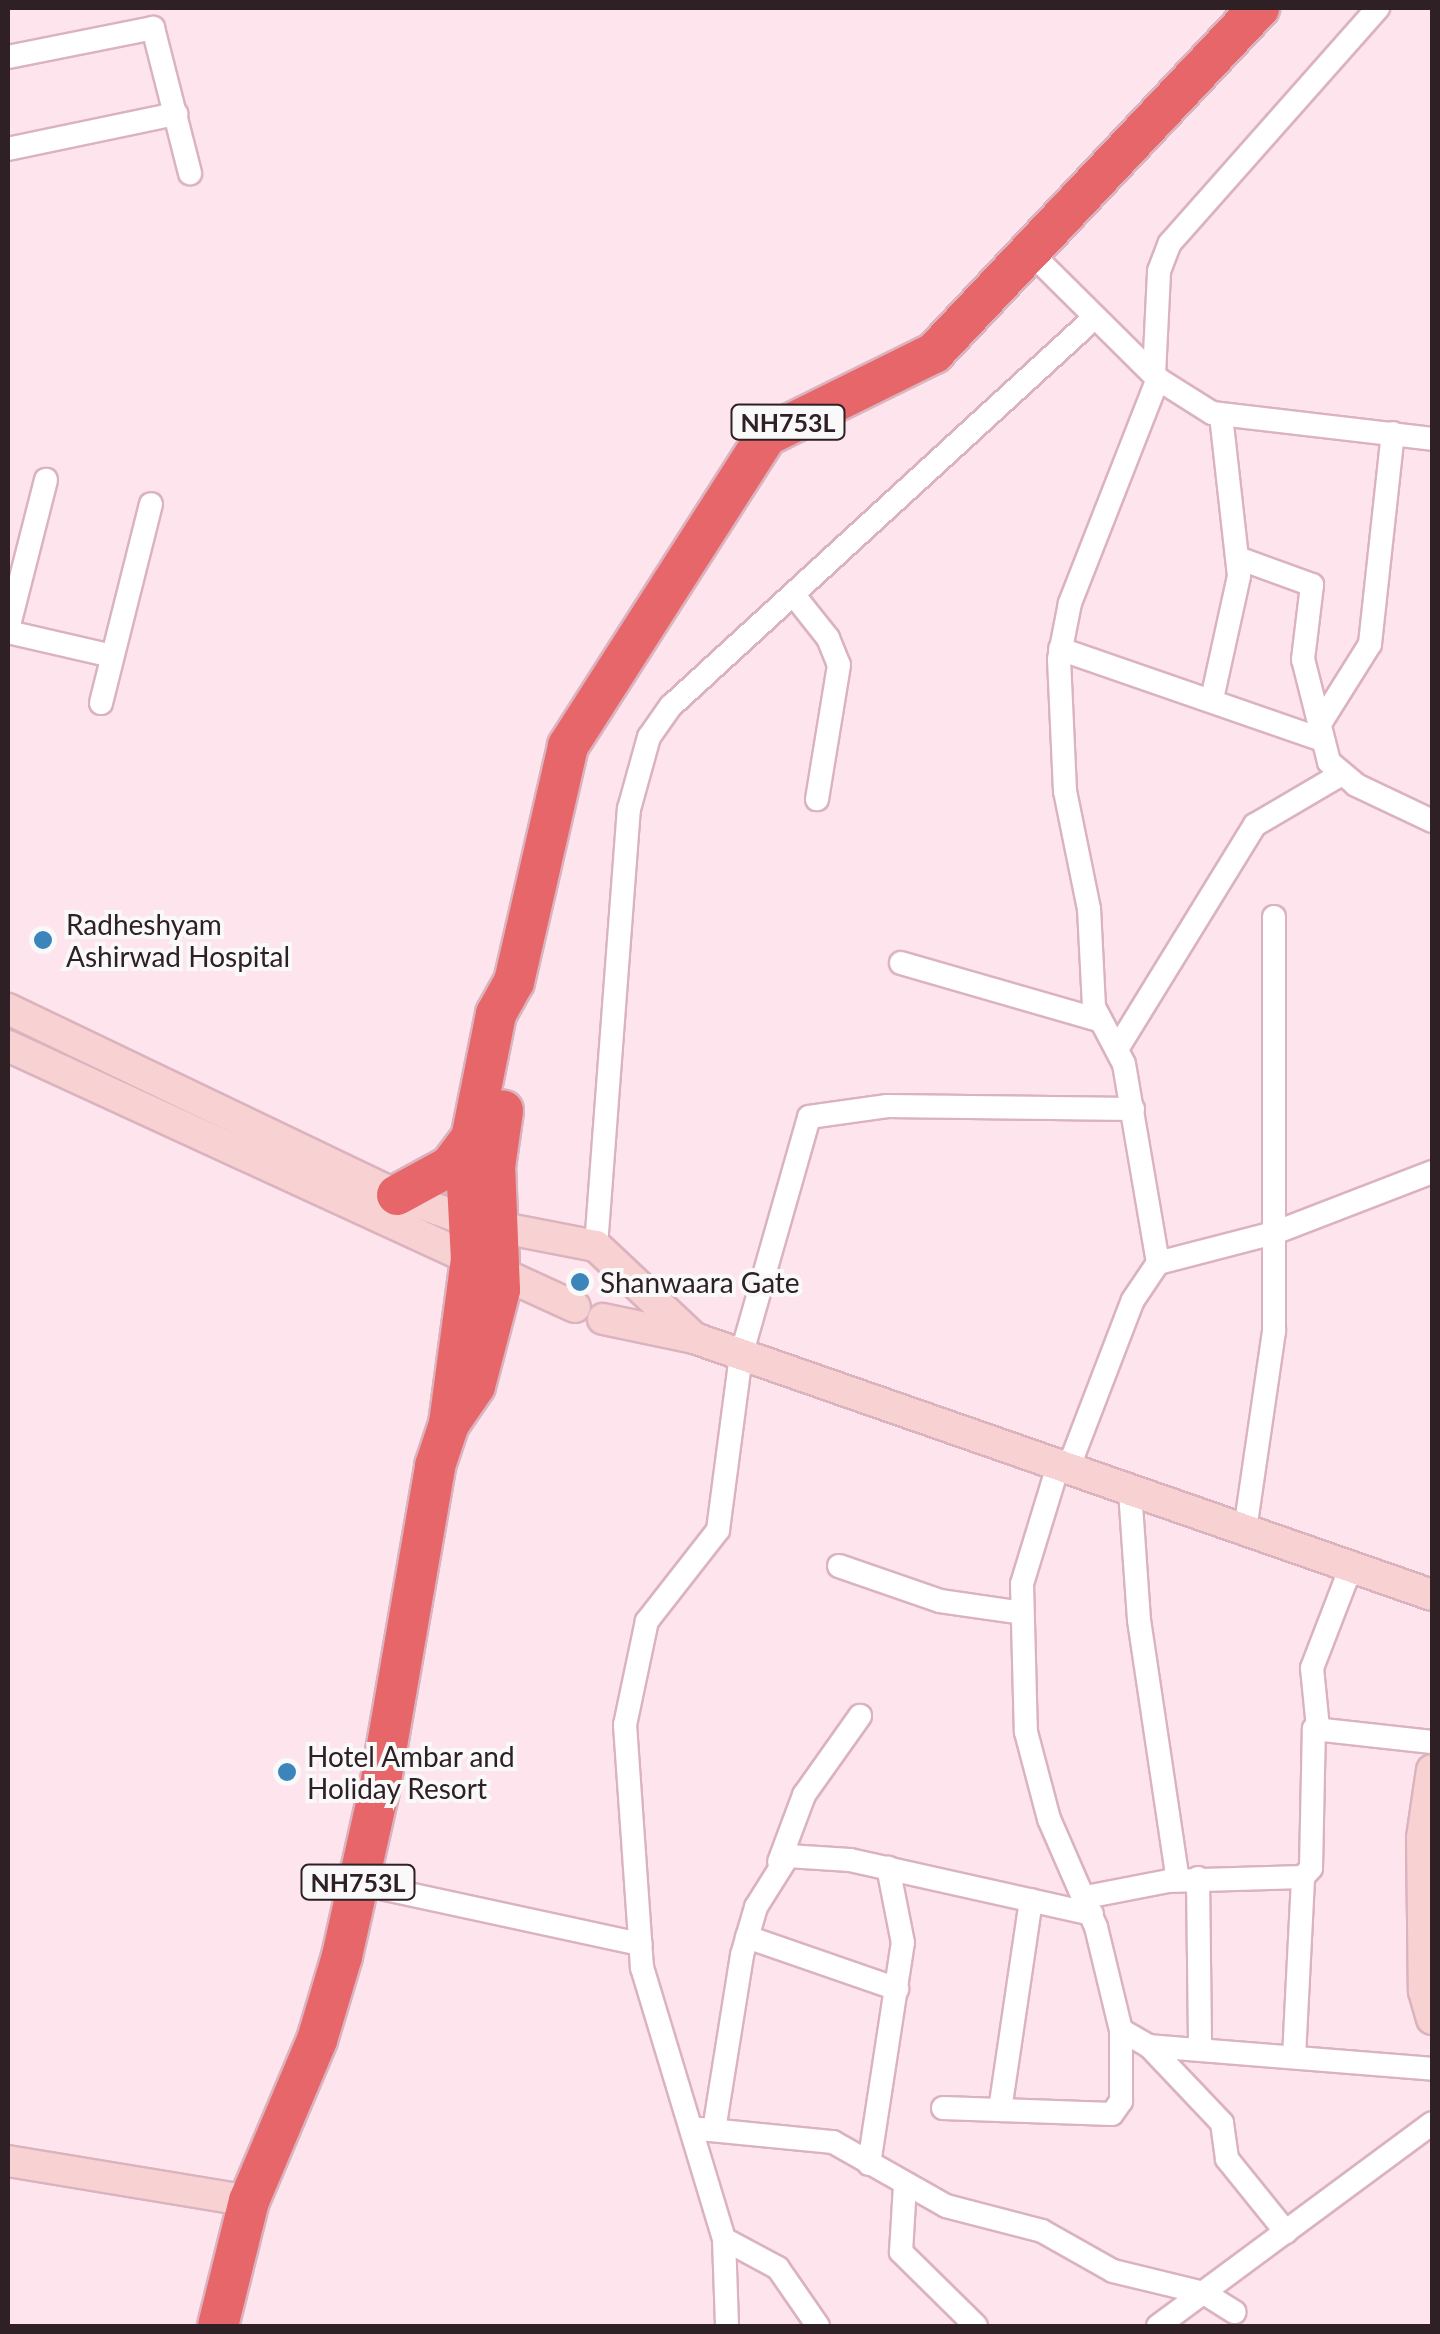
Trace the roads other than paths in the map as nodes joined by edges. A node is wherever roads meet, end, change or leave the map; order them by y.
1 (1259, 8) edge
2 (1378, 8) edge
3 (8, 57) edge
4 (176, 114) junction
5 (8, 149) edge
6 (190, 173) dead end
7 (1030, 252) junction
8 (1094, 318) junction
9 (1156, 377) junction
10 (1220, 416) junction
11 (1393, 432) junction
12 (1432, 438) edge
13 (46, 480) dead end
14 (151, 504) dead end
15 (1238, 558) junction
16 (793, 594) junction
17 (8, 630) edge
18 (1060, 649) junction
19 (112, 656) junction
20 (1212, 699) junction
21 (101, 703) dead end
22 (1319, 733) junction
23 (1340, 775) junction
24 (817, 799) dead end
25 (1432, 821) edge
26 (1274, 918) dead end
27 (901, 962) dead end
28 (514, 982) junction
29 (8, 1009) edge
30 (1098, 1020) junction
31 (8, 1046) edge
32 (1117, 1049) junction
33 (1133, 1109) junction
34 (472, 1137) junction
35 (1432, 1172) edge
36 (397, 1195) junction
37 (1274, 1233) junction
38 (487, 1246) junction
39 (596, 1246) junction
40 (1158, 1264) junction
41 (694, 1338) junction
42 (741, 1356) junction
43 (1063, 1468) junction
44 (1130, 1491) junction
45 (1245, 1530) junction
46 (839, 1566) dead end
47 (1351, 1567) junction
48 (1432, 1595) edge
49 (1022, 1613) junction
50 (860, 1716) dead end
51 (1318, 1728) junction
52 (1432, 1742) edge
53 (1432, 1770) edge
54 (779, 1862) junction
55 (888, 1867) junction
56 (1303, 1876) junction
57 (1188, 1879) junction
58 (358, 1883) junction
59 (1032, 1900) junction
60 (1089, 1906) junction
61 (748, 1937) junction
62 (640, 1944) junction
63 (897, 1989) junction
64 (1432, 2019) edge
65 (1121, 2030) junction
66 (1149, 2046) junction
67 (1200, 2050) junction
68 (1294, 2058) junction
69 (1432, 2069) edge
70 (942, 2108) dead end
71 (1000, 2110) junction
72 (1432, 2123) edge
73 (686, 2128) junction
74 (714, 2130) junction
75 (8, 2162) edge
76 (868, 2164) junction
77 (905, 2185) junction
78 (249, 2201) junction
79 (1286, 2232) junction
80 (724, 2239) junction
81 (1213, 2286) junction
82 (1236, 2320) edge
83 (218, 2326) edge
84 (727, 2326) edge
85 (818, 2326) edge
86 (976, 2326) edge
87 (1158, 2326) edge

1 - 7 highway, NH753L
2 - 9 street
3 - 4 street
4 - 5 street
4 - 6 street
7 - 8 street
7 - 28 highway, NH753L
8 - 9 street
8 - 16 street
9 - 10 street
9 - 18 street
10 - 11 street
10 - 15 street
11 - 12 street
11 - 22 street
13 - 17 street
14 - 19 street
15 - 20 street
15 - 22 street
16 - 24 street
16 - 39 street
17 - 19 street
18 - 20 street
18 - 30 street
19 - 21 street
20 - 22 street
22 - 23 street
23 - 25 street
23 - 32 street
26 - 37 street
27 - 30 street
28 - 34 highway, NH753L
28 - 38 highway, NH753L
29 - 36 main road
30 - 32 street
31 - 38 main road
32 - 33 street
33 - 40 street
33 - 42 street
34 - 36 highway
34 - 38 highway, NH753L
35 - 37 street
36 - 38 main road
37 - 40 street
37 - 45 street
38 - 39 main road
38 - 41 main road
38 - 58 highway, NH753L
39 - 41 main road
40 - 43 street
41 - 42 main road
42 - 43 main road
42 - 62 street
43 - 44 main road
43 - 49 street
44 - 45 main road
44 - 57 street
45 - 47 main road
46 - 49 street
47 - 48 main road
47 - 51 street
49 - 60 street
50 - 54 street
51 - 52 street
51 - 56 street
53 - 64 main road
54 - 55 street
54 - 61 street
55 - 59 street
55 - 63 street
56 - 57 street
56 - 68 street
57 - 60 street
57 - 67 street
58 - 62 street
58 - 78 highway, NH753L
59 - 60 street
59 - 71 street
60 - 65 street
61 - 63 street
61 - 74 street
62 - 73 street
63 - 76 street
65 - 66 street
65 - 71 street
66 - 67 street
66 - 79 street
67 - 68 street
68 - 69 street
70 - 71 street
72 - 79 street
73 - 74 street
73 - 80 street
74 - 76 street
75 - 78 main road
76 - 77 street
77 - 81 street
77 - 86 street
78 - 83 highway, NH753L
79 - 81 street
80 - 84 street
80 - 85 street
81 - 82 street
81 - 87 street

